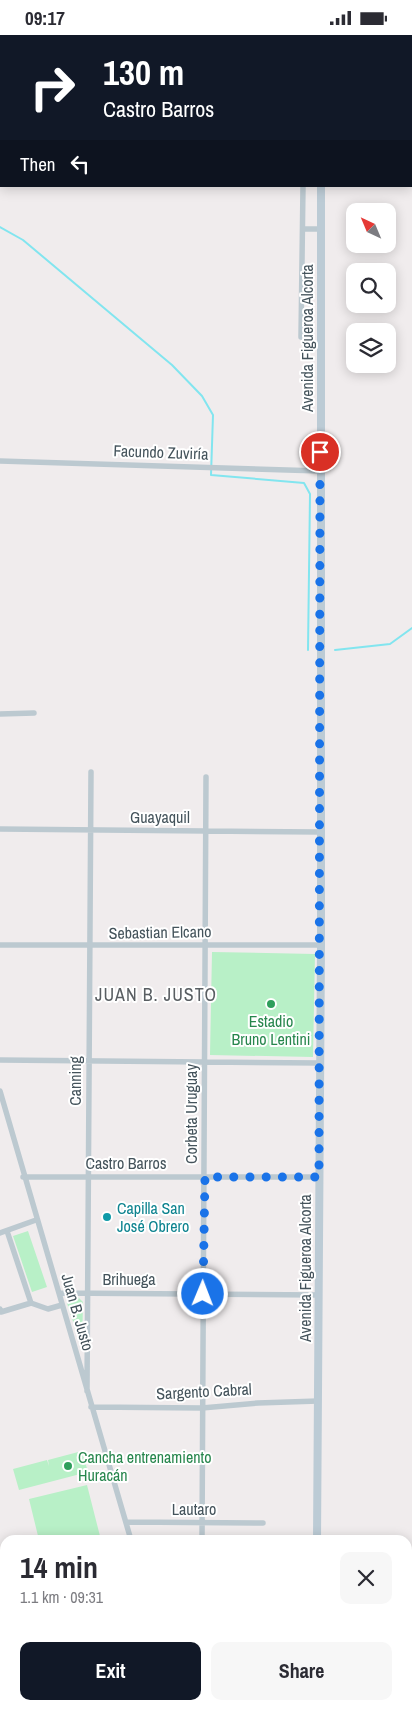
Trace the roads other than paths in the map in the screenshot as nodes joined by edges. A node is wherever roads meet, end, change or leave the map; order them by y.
1 (303, 187) edge
2 (322, 187) edge
3 (303, 229) junction
4 (321, 229) junction
5 (301, 337) dead end
6 (0, 461) edge
7 (320, 471) junction
8 (34, 713) dead end
9 (0, 714) edge
10 (91, 771) dead end
11 (206, 777) dead end
12 (0, 829) edge
13 (90, 830) junction
14 (205, 831) junction
15 (320, 832) junction
16 (0, 945) edge
17 (206, 945) junction
18 (321, 945) junction
19 (90, 947) junction
20 (0, 1060) edge
21 (89, 1061) junction
22 (204, 1061) junction
23 (320, 1063) junction
24 (0, 1091) edge
25 (23, 1177) junction
26 (88, 1177) junction
27 (205, 1177) junction
28 (319, 1177) junction
29 (36, 1220) junction
30 (7, 1231) junction
31 (0, 1233) edge
32 (59, 1293) junction
33 (87, 1293) junction
34 (203, 1294) junction
35 (319, 1295) junction
36 (31, 1303) junction
37 (62, 1305) junction
38 (0, 1309) edge
39 (87, 1391) junction
40 (318, 1401) junction
41 (92, 1407) junction
42 (202, 1408) junction
43 (126, 1522) junction
44 (203, 1523) junction
45 (262, 1523) dead end
46 (130, 1535) edge
47 (202, 1535) edge
48 (316, 1535) edge

1 - 3 street
2 - 4 main road, Avenida Figueroa Alcorta
3 - 4 street
3 - 5 street
4 - 7 main road, Avenida Figueroa Alcorta
6 - 7 street, Facundo Zuviría
7 - 15 main road, Avenida Figueroa Alcorta
8 - 9 street
10 - 13 street, Canning
11 - 14 street, Corbeta Uruguay
12 - 13 street, Guayaquil
13 - 14 street, Guayaquil
13 - 19 street, Canning
14 - 15 street, Guayaquil
14 - 17 street, Corbeta Uruguay
15 - 18 main road, Avenida Figueroa Alcorta
16 - 19 street, Sebastian Elcano
17 - 18 street, Sebastian Elcano
17 - 19 street, Sebastian Elcano
17 - 22 street, Corbeta Uruguay
18 - 23 main road, Avenida Figueroa Alcorta
19 - 21 street, Canning
20 - 21 street
21 - 22 street
21 - 26 street, Canning
22 - 23 street
22 - 27 street, Corbeta Uruguay
23 - 28 main road, Avenida Figueroa Alcorta
24 - 25 street, Juan B. Justo
25 - 26 street, Castro Barros
25 - 29 street, Juan B. Justo
26 - 27 street, Castro Barros
26 - 33 street, Canning
27 - 28 street, Castro Barros
27 - 34 street, Corbeta Uruguay
28 - 35 main road, Avenida Figueroa Alcorta
29 - 30 street
29 - 32 street, Juan B. Justo
30 - 31 street
30 - 36 street
32 - 33 street, Brihuega
32 - 37 street, Juan B. Justo
33 - 34 street, Brihuega
33 - 39 street, Canning
34 - 35 street, Brihuega
34 - 42 street, Corbeta Uruguay
35 - 40 main road, Avenida Figueroa Alcorta
36 - 37 street
36 - 38 street
37 - 39 street, Juan B. Justo
39 - 41 street, Juan B. Justo
40 - 42 street, Sargento Cabral
40 - 48 main road, Avenida Figueroa Alcorta
41 - 42 street, Sargento Cabral
41 - 43 street, Juan B. Justo
42 - 44 street, Corbeta Uruguay
43 - 44 street, Lautaro
43 - 46 street, Juan B. Justo
44 - 45 street, Lautaro
44 - 47 street, Corbeta Uruguay

